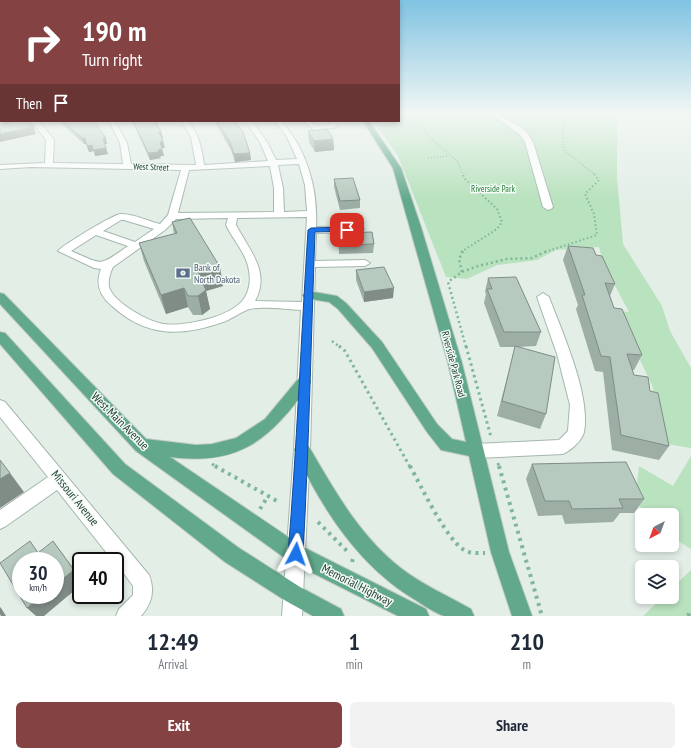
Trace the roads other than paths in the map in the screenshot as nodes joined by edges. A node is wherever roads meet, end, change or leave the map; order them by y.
1 (50, 143) edge
2 (124, 143) edge
3 (197, 143) edge
4 (266, 143) edge
5 (293, 143) edge
6 (382, 143) edge
7 (529, 143) edge
8 (302, 161) junction
9 (274, 163) junction
10 (49, 165) junction
11 (0, 167) edge
12 (127, 167) junction
13 (186, 168) junction
14 (200, 168) junction
15 (548, 207) dead end
16 (279, 214) junction
17 (312, 214) junction
18 (233, 215) junction
19 (173, 216) junction
20 (162, 228) junction
21 (359, 229) dead end
22 (311, 230) junction
23 (94, 231) junction
24 (137, 246) junction
25 (365, 263) dead end
26 (310, 264) junction
27 (108, 265) junction
28 (0, 296) edge
29 (543, 297) dead end
30 (308, 300) junction
31 (246, 305) junction
32 (0, 336) edge
33 (304, 382) junction
34 (0, 406) edge
35 (142, 446) junction
36 (302, 450) junction
37 (476, 451) junction
38 (59, 479) junction
39 (0, 520) edge
40 (296, 554) junction
41 (293, 594) junction
42 (126, 616) edge
43 (292, 616) edge
44 (334, 616) edge
45 (419, 616) edge
46 (464, 616) edge
47 (522, 616) edge

1 - 10 street
2 - 12 street
3 - 14 street
4 - 9 street
5 - 8 street
6 - 37 main road, Riverside Park Road
7 - 15 street
8 - 9 street, West Street
8 - 17 street
9 - 14 street, West Street
9 - 16 street
10 - 11 street, West Street
10 - 12 street, West Street
12 - 13 street, West Street
13 - 14 street, West Street
13 - 19 street
16 - 17 street
16 - 18 street
17 - 22 street
18 - 19 street
18 - 31 street
19 - 20 street
20 - 23 street
20 - 24 street
21 - 22 street
22 - 26 street
23 - 24 street
23 - 27 street
24 - 27 street
25 - 26 street
26 - 30 street
27 - 31 street
28 - 35 main road, West Main Avenue
29 - 37 street
30 - 31 street
30 - 33 street
30 - 37 main road
32 - 41 main road
33 - 35 main road
33 - 36 street
34 - 38 street, Missouri Avenue
35 - 40 main road, West Main Avenue
36 - 40 street
36 - 46 main road
37 - 47 main road, Riverside Park Road
38 - 39 street
38 - 42 street, Missouri Avenue
40 - 41 street
40 - 45 main road, Memorial Highway
41 - 43 street
41 - 44 main road

